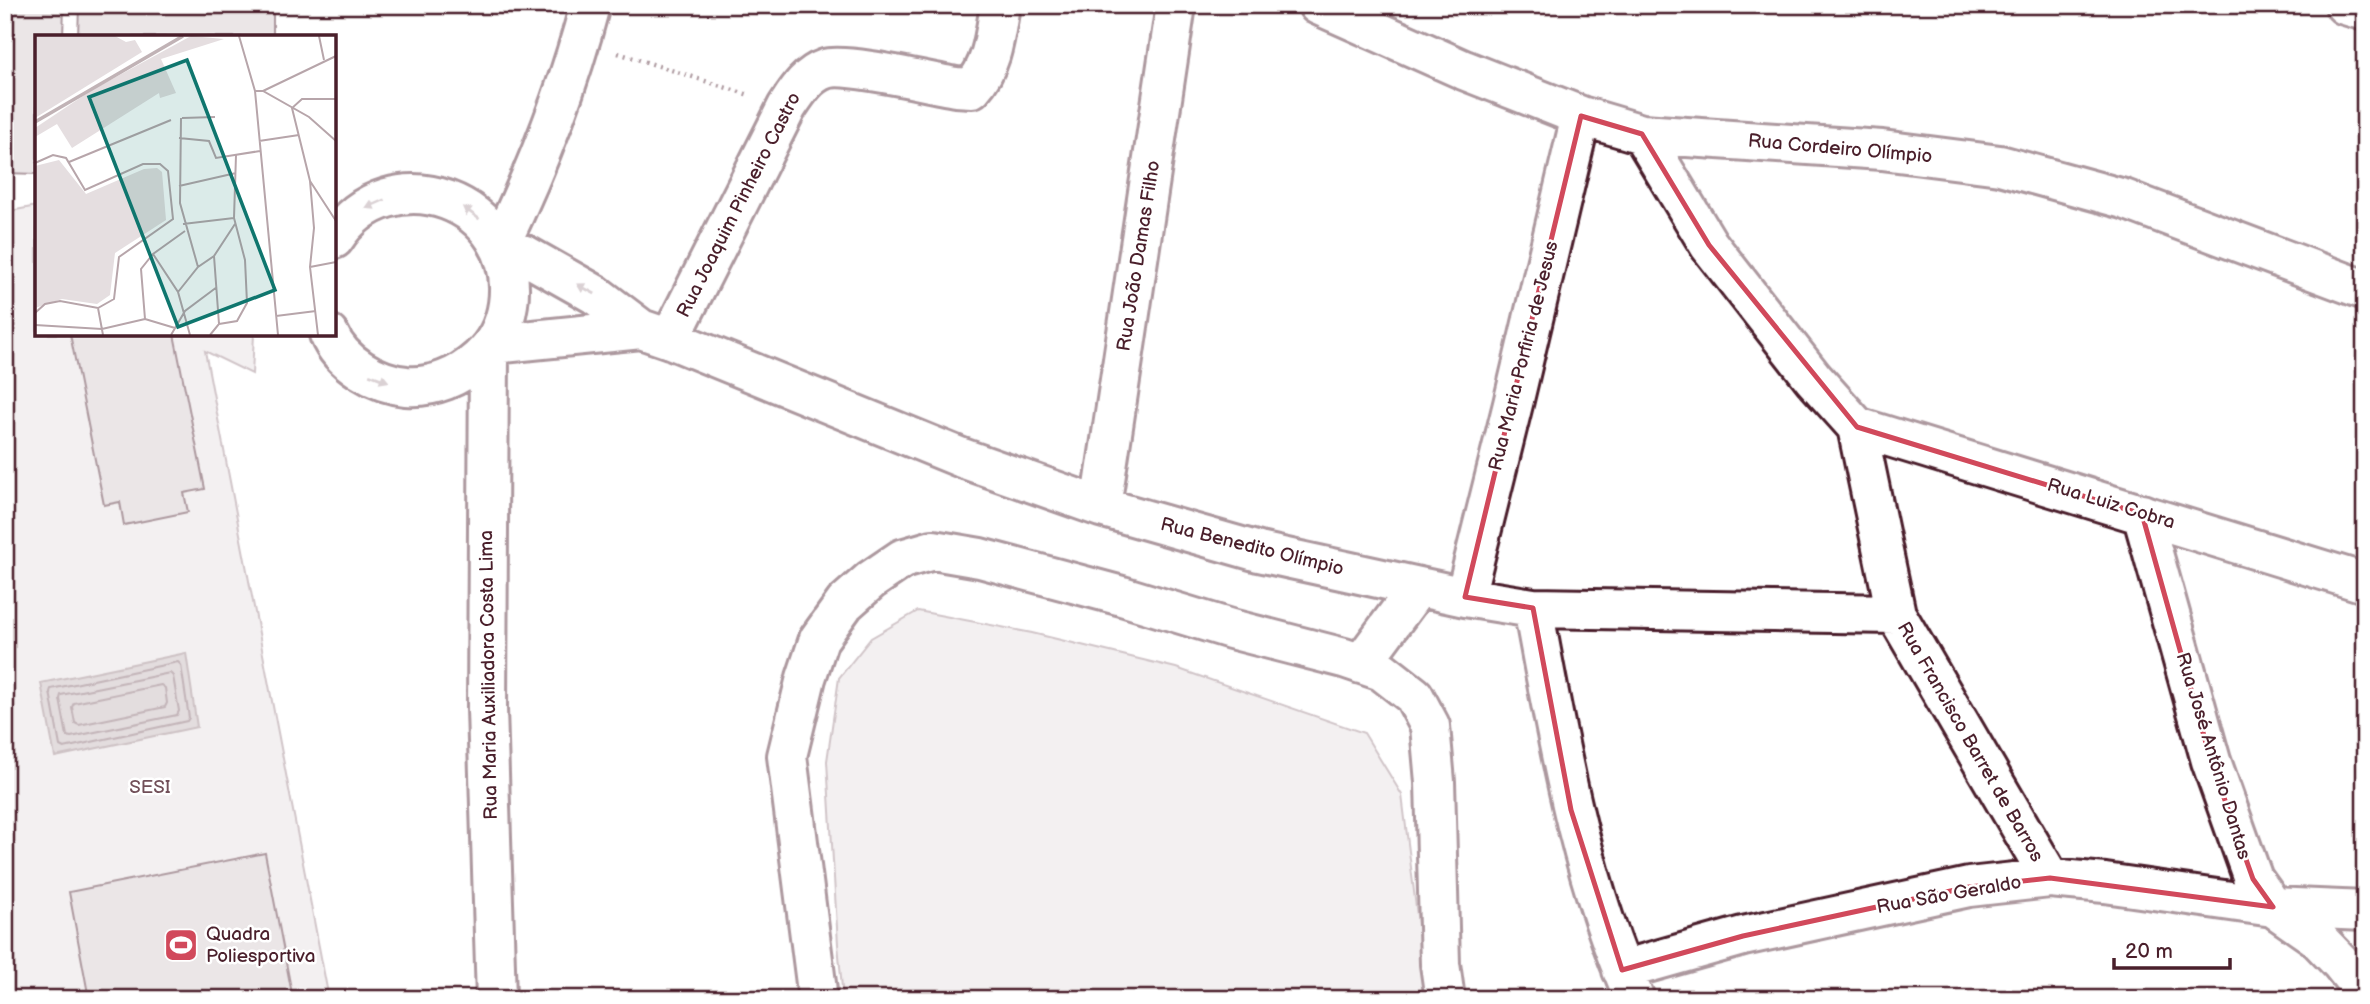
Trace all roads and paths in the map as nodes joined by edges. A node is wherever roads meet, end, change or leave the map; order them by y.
1 (1000, 5) edge
2 (1176, 5) edge
3 (1318, 5) edge
4 (2345, 5) edge
5 (2365, 11) edge
6 (586, 23) edge
7 (787, 107) junction
8 (1581, 116) junction
9 (1642, 134) junction
10 (336, 236) edge
11 (501, 247) junction
12 (2365, 290) edge
13 (656, 334) junction
14 (331, 336) edge
15 (491, 347) junction
16 (1857, 427) junction
17 (1101, 507) junction
18 (2142, 514) junction
19 (2365, 583) edge
20 (1418, 587) junction
21 (1465, 597) junction
22 (1533, 608) junction
23 (1895, 614) junction
24 (1361, 664) junction
25 (2050, 878) junction
26 (2273, 907) junction
27 (2365, 911) edge
28 (1629, 984) edge
29 (496, 999) edge
30 (818, 999) edge
31 (1445, 999) edge
32 (2362, 999) edge

1 - 7 street, Rua Joaquim Pinheiro Castro
2 - 17 street, Rua João Damas Filho
3 - 8 street, Rua Cordeiro Olímpio
4 - 5 street
6 - 7 path
6 - 11 street
7 - 13 street, Rua Joaquim Pinheiro Castro
8 - 9 street, Rua Cordeiro Olímpio
8 - 21 street, Rua Maria Porfiria de Jesus
9 - 12 street, Rua Cordeiro Olímpio
9 - 16 street
11 -> 10 street
13 -> 11 street, Rua Benedito Olímpio
11 - 15 street
13 - 15 street, Rua Benedito Olímpio
13 - 17 street, Rua Benedito Olímpio
14 -> 15 street
15 - 29 street, Rua Maria Auxiliadora Costa Lima
16 - 18 street, Rua Luiz Cobra
16 - 23 street, Rua Francisco Barret de Barros
17 - 20 street, Rua Benedito Olímpio
18 - 19 street, Rua Luiz Cobra
18 - 26 street, Rua José Antônio Dantas
20 - 21 street, Rua Benedito Olímpio
20 - 24 street
21 - 22 street, Rua Benedito Olímpio
22 - 23 street, Rua Benedito Olímpio
22 - 28 street
23 - 25 street, Rua Francisco Barret de Barros
24 - 30 street
24 - 31 street
25 - 26 street, Rua São Geraldo
25 - 28 street, Rua São Geraldo
26 - 27 street, Rua São Geraldo
26 - 32 street, Rua José Antônio Dantas

